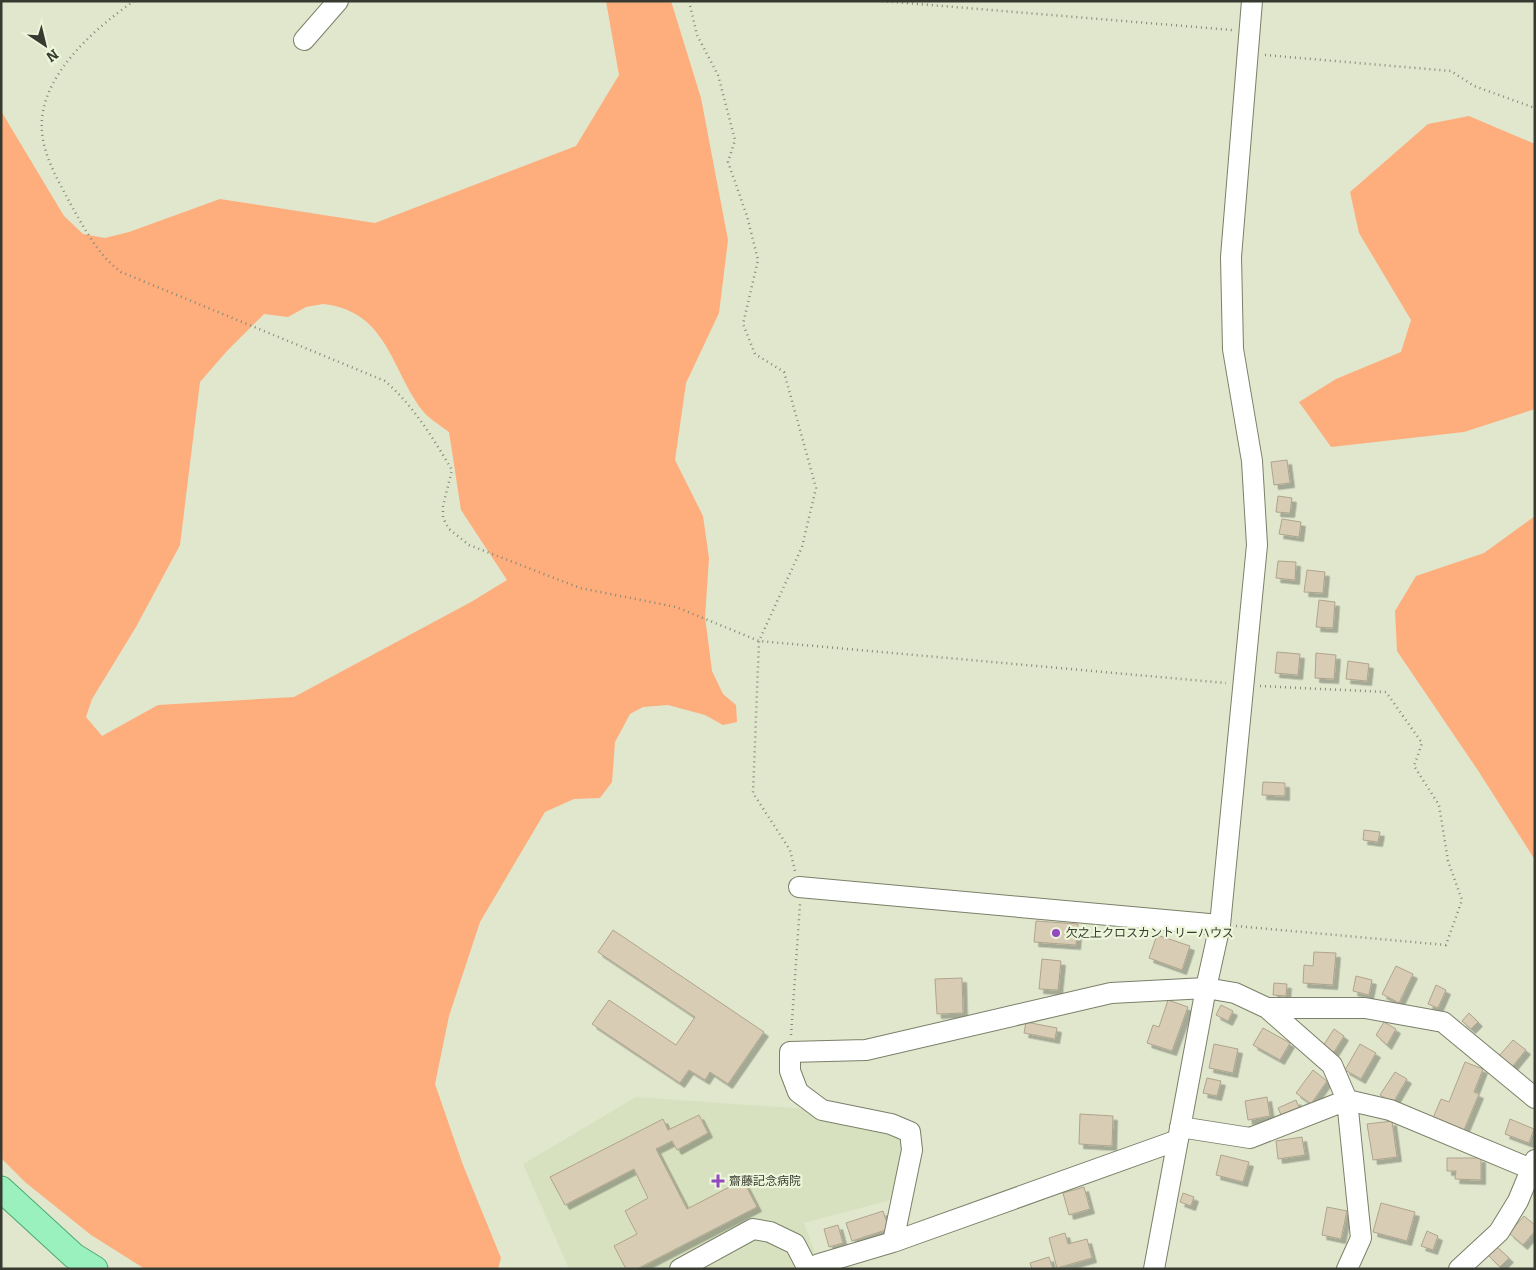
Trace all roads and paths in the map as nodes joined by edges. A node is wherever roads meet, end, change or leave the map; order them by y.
1 (134, 1) edge
2 (338, 1) edge
3 (689, 1) edge
4 (882, 1) edge
5 (1252, 1) edge
6 (1251, 32) junction
7 (304, 40) dead end
8 (1250, 54) junction
9 (1535, 108) edge
10 (759, 640) junction
11 (1245, 685) junction
12 (799, 887) junction
13 (1220, 925) junction
14 (1206, 988) junction
15 (1267, 1008) junction
16 (790, 1052) junction
17 (1535, 1098) edge
18 (1347, 1100) junction
19 (1179, 1134) junction
20 (1533, 1164) edge
21 (1, 1189) edge
22 (893, 1242) junction
23 (95, 1269) edge
24 (680, 1269) edge
25 (808, 1269) edge
26 (1154, 1269) edge
27 (1348, 1269) edge
28 (1459, 1269) edge

1 - 10 path
2 - 7 street
3 - 10 path
4 - 6 path
5 - 6 street
6 - 8 street
8 - 9 path
8 - 11 street
10 - 11 path
10 - 12 path
11 - 13 street
11 - 13 path
12 - 13 street
12 - 16 path
13 - 14 street
14 - 15 street
14 - 16 street
14 - 19 street
15 - 17 street
15 - 18 street
16 - 22 street
18 - 19 street
18 - 20 street
18 - 27 street
19 - 22 street
19 - 26 street
20 - 28 street
21 - 23 main road
22 - 25 street
24 - 25 street

